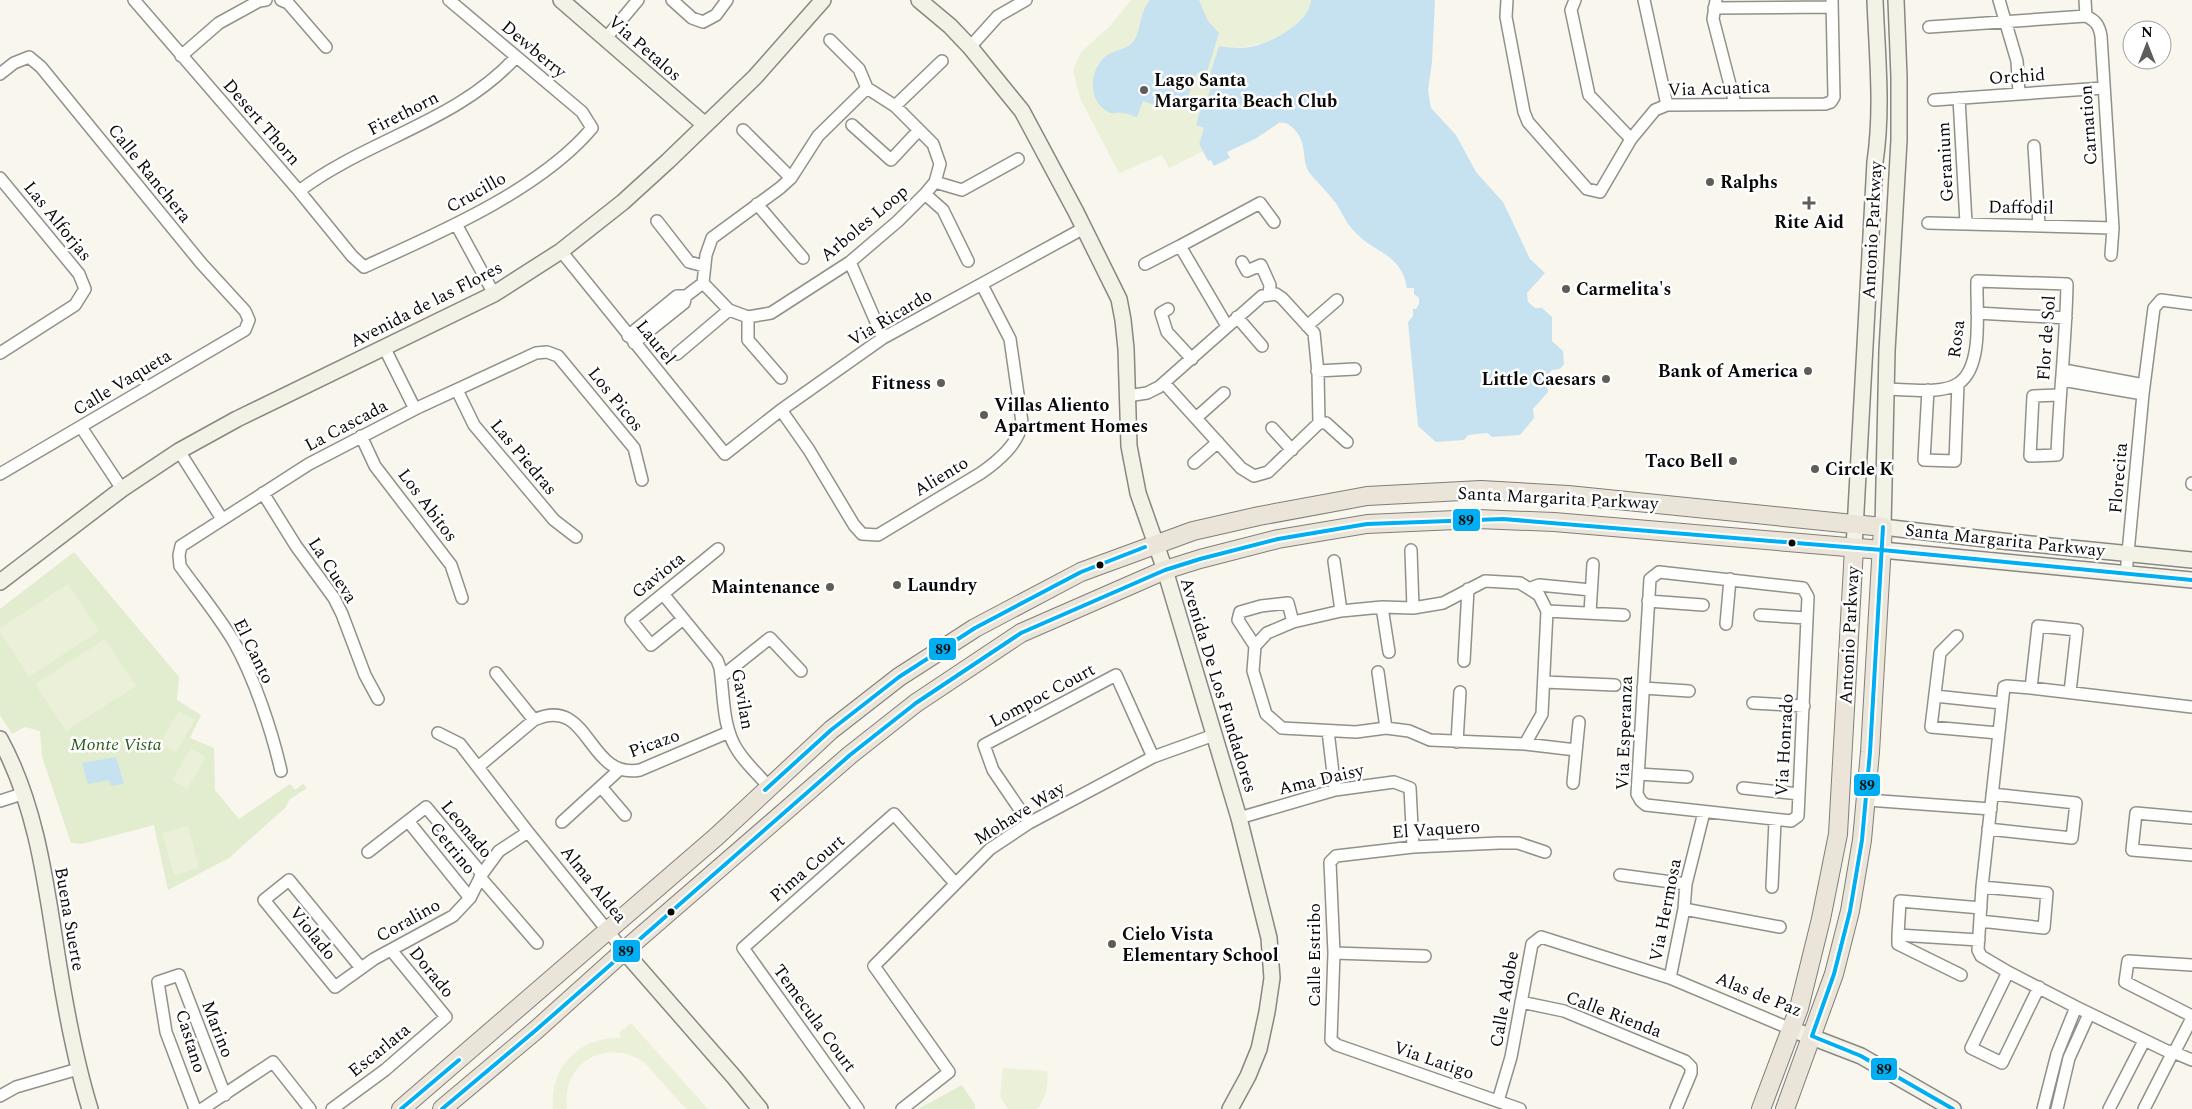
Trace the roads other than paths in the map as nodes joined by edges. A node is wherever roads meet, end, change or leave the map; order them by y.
1 (134, 0) edge
2 (266, 0) edge
3 (281, 0) edge
4 (449, 0) edge
5 (561, 0) edge
6 (638, 0) edge
7 (672, 0) edge
8 (727, 0) edge
9 (824, 0) edge
10 (919, 0) edge
11 (1026, 0) edge
12 (1508, 0) edge
13 (1575, 0) edge
14 (1644, 0) edge
15 (1874, 0) edge
16 (1896, 0) edge
17 (1999, 0) edge
18 (2085, 0) edge
19 (1715, 4) edge
20 (1832, 4) edge
21 (2086, 16) junction
22 (2006, 21) junction
23 (1929, 27) dead end
24 (606, 38) junction
25 (830, 40) dead end
26 (970, 46) junction
27 (326, 47) dead end
28 (181, 56) junction
29 (516, 57) junction
30 (942, 61) dead end
31 (0, 74) edge
32 (867, 88) junction
33 (2103, 88) junction
34 (2019, 94) junction
35 (1959, 98) junction
36 (1934, 100) dead end
37 (1736, 104) junction
38 (1667, 105) junction
39 (895, 106) junction
40 (704, 124) junction
41 (852, 125) dead end
42 (592, 128) joint
43 (743, 130) dead end
44 (919, 130) junction
45 (1631, 139) junction
46 (2034, 146) dead end
47 (1018, 159) dead end
48 (0, 178) edge
49 (791, 178) junction
50 (935, 182) junction
51 (299, 191) junction
52 (925, 194) junction
53 (756, 204) junction
54 (657, 221) dead end
55 (1274, 222) dead end
56 (1928, 223) dead end
57 (1966, 223) junction
58 (456, 224) junction
59 (2039, 225) junction
60 (1084, 228) junction
61 (2113, 228) junction
62 (1180, 246) junction
63 (562, 252) junction
64 (2111, 255) dead end
65 (803, 258) dead end
66 (968, 261) dead end
67 (850, 262) junction
68 (1242, 262) dead end
69 (1145, 264) dead end
70 (704, 266) junction
71 (364, 267) joint
72 (1977, 281) joint
73 (703, 283) junction
74 (982, 285) junction
75 (494, 294) junction
76 (1269, 294) junction
77 (1337, 300) dead end
78 (2192, 304) edge
79 (1168, 309) dead end
80 (729, 310) junction
81 (245, 312) joint
82 (1977, 314) junction
83 (748, 317) junction
84 (1237, 317) junction
85 (2066, 318) junction
86 (1227, 326) junction
87 (1307, 326) junction
88 (882, 338) junction
89 (631, 339) junction
90 (1262, 346) dead end
91 (2, 347) edge
92 (384, 347) junction
93 (547, 352) joint
94 (677, 354) dead end
95 (1192, 358) junction
96 (1355, 369) dead end
97 (1318, 371) junction
98 (2063, 375) junction
99 (781, 378) dead end
100 (1164, 383) junction
101 (1958, 384) junction
102 (1887, 389) junction
103 (2143, 389) junction
104 (457, 390) junction
105 (1928, 390) junction
106 (1224, 393) dead end
107 (2059, 395) junction
108 (1127, 396) junction
109 (415, 409) junction
110 (780, 410) junction
111 (1196, 418) junction
112 (1319, 423) junction
113 (81, 427) junction
114 (1272, 428) dead end
115 (361, 436) junction
116 (1218, 442) junction
117 (1347, 442) dead end
118 (1292, 450) junction
119 (180, 451) junction
120 (725, 454) joint
121 (1194, 464) dead end
122 (0, 474) edge
123 (642, 480) dead end
124 (122, 488) junction
125 (263, 493) junction
126 (222, 519) junction
127 (1855, 525) junction
128 (1883, 526) junction
129 (576, 537) dead end
130 (1156, 543) junction
131 (1854, 548) junction
132 (718, 549) dead end
133 (1411, 550) dead end
134 (1882, 550) junction
135 (2129, 554) junction
136 (179, 555) joint
137 (2192, 560) edge
138 (1334, 561) dead end
139 (1593, 564) dead end
140 (1165, 570) junction
141 (2126, 574) junction
142 (1730, 579) junction
143 (2192, 580) edge
144 (0, 582) edge
145 (1531, 588) junction
146 (1803, 588) joint
147 (1468, 589) junction
148 (1591, 590) junction
149 (663, 594) junction
150 (462, 598) dead end
151 (1648, 601) junction
152 (1703, 605) dead end
153 (1382, 607) junction
154 (1413, 608) junction
155 (1341, 611) junction
156 (1546, 611) junction
157 (1590, 613) junction
158 (1624, 615) dead end
159 (1760, 615) dead end
160 (1807, 618) junction
161 (682, 619) junction
162 (1293, 622) junction
163 (1726, 624) dead end
164 (1957, 636) dead end
165 (1255, 646) junction
166 (1389, 652) dead end
167 (1464, 661) dead end
168 (801, 671) dead end
169 (1378, 672) dead end
170 (496, 673) dead end
171 (721, 677) junction
172 (1544, 682) junction
173 (1615, 685) dead end
174 (1643, 688) junction
175 (2031, 688) junction
176 (1689, 691) dead end
177 (1460, 692) dead end
178 (2070, 692) junction
179 (1935, 696) junction
180 (378, 698) dead end
181 (1753, 703) dead end
182 (2001, 703) junction
183 (1804, 706) junction
184 (2192, 707) edge
185 (534, 720) junction
186 (1579, 722) dead end
187 (1386, 728) junction
188 (1328, 731) junction
189 (729, 732) junction
190 (438, 733) dead end
191 (1998, 733) junction
192 (1214, 735) junction
193 (0, 739) edge
194 (1457, 742) junction
195 (1524, 744) junction
196 (1576, 750) junction
197 (1153, 757) junction
198 (478, 767) junction
199 (619, 770) junction
200 (281, 771) dead end
201 (1638, 774) junction
202 (1687, 777) dead end
203 (1573, 783) dead end
204 (769, 787) junction
205 (602, 788) junction
206 (1743, 788) dead end
207 (1335, 790) junction
208 (24, 793) junction
209 (1799, 794) junction
210 (1992, 794) junction
211 (1867, 800) junction
212 (0, 801) edge
213 (1991, 809) junction
214 (1704, 812) junction
215 (625, 815) dead end
216 (1239, 818) junction
217 (2192, 818) edge
218 (408, 821) junction
219 (1775, 821) junction
220 (562, 822) dead end
221 (1029, 823) junction
222 (1988, 829) junction
223 (528, 832) junction
224 (1413, 847) junction
225 (368, 852) dead end
226 (1545, 852) dead end
227 (2192, 855) edge
228 (1330, 862) joint
229 (481, 875) junction
230 (1620, 875) dead end
231 (954, 882) junction
232 (1686, 884) junction
233 (1772, 886) dead end
234 (1982, 887) junction
235 (470, 898) junction
236 (1684, 908) junction
237 (1981, 908) junction
238 (1980, 921) junction
239 (1780, 927) dead end
240 (607, 930) junction
241 (1898, 935) junction
242 (1541, 937) joint
243 (1979, 940) junction
244 (537, 943) dead end
245 (743, 948) joint
246 (391, 950) junction
247 (624, 951) junction
248 (1334, 953) junction
249 (1425, 956) dead end
250 (2192, 965) edge
251 (360, 968) junction
252 (2008, 972) junction
253 (179, 975) joint
254 (1961, 975) dead end
255 (1670, 978) junction
256 (335, 987) joint
257 (2039, 987) junction
258 (1521, 1002) junction
259 (2076, 1007) junction
260 (2089, 1014) junction
261 (446, 1016) joint
262 (2192, 1017) edge
263 (1791, 1028) junction
264 (1812, 1036) junction
265 (2144, 1041) junction
266 (1337, 1045) joint
267 (2173, 1052) junction
268 (2192, 1060) edge
269 (78, 1069) junction
270 (225, 1095) junction
271 (0, 1096) edge
272 (1498, 1101) junction
273 (90, 1109) edge
274 (194, 1109) edge
275 (202, 1109) edge
276 (310, 1109) edge
277 (332, 1109) edge
278 (401, 1109) edge
279 (442, 1109) edge
280 (760, 1109) edge
281 (858, 1109) edge
282 (902, 1109) edge
283 (1230, 1109) edge
284 (1520, 1109) edge
285 (1676, 1109) edge
286 (1761, 1109) edge
287 (1785, 1109) edge
288 (1953, 1109) edge
289 (2043, 1109) edge
290 (2058, 1109) edge
291 (2109, 1109) edge
292 (2144, 1109) edge

1 - 28 street, Desert Thorn
2 - 28 street
3 - 27 street
4 - 29 street, Dewberry
5 - 24 main road, Via Petalos
6 - 24 street
7 - 8 street
9 - 40 main road, Avenida de las Flores
10 - 26 main road, Avenida De Los Fundadores
11 - 26 street
12 - 45 street, Via Acuatica
13 - 45 street
14 - 38 street
15 - 127 main road, Antonio Parkway
16 - 102 main road, Antonio Parkway
17 - 22 street
18 - 21 street
19 - 20 street
19 - 37 street
20 - 37 street, Via Acuatica
21 - 22 street
21 - 33 street, Carnation
22 - 23 street
22 - 34 street
24 - 40 main road, Via Petalos
25 - 32 street
26 - 60 main road, Avenida De Los Fundadores
28 - 51 street, Desert Thorn
29 - 42 street, Dewberry
29 - 51 street, Firethorn
30 - 39 street
31 - 81 street, Calle Ranchera
32 - 39 street
32 - 49 street
33 - 34 street, Orchid
33 - 61 street, Carnation
34 - 35 street, Orchid
35 - 36 street, Orchid
35 - 57 street, Geranium
37 - 38 street, Via Acuatica
38 - 45 street, Via Acuatica
39 - 44 street
40 - 63 main road, Avenida de las Flores
41 - 44 street
42 - 58 street, Crucillo
43 - 49 street
44 - 50 street
46 - 59 street
47 - 50 street
48 - 91 street, Las Alforjas
49 - 53 street
50 - 52 street, Arboles Loop
51 - 71 street, Desert Thorn
52 - 66 street
52 - 67 street, Arboles Loop
53 - 65 street
53 - 70 street
54 - 70 street
55 - 62 street
56 - 57 street, Daffodil
57 - 59 street, Daffodil
58 - 71 street, Crucillo
58 - 75 street
59 - 61 street, Daffodil
60 - 74 street, Via Ricardo
60 - 108 main road, Avenida De Los Fundadores
61 - 64 street, Carnation
62 - 69 street
62 - 86 street
63 - 75 main road, Avenida de las Flores
63 - 89 street, Laurel
67 - 83 street, Arboles Loop
67 - 88 street
68 - 76 street
70 - 73 street
72 - 82 street, Rosa
72 - 85 street, Flor de Sol
73 - 80 street
73 - 89 street
74 - 88 street, Via Ricardo
74 - 110 street, Aliento
75 - 92 main road, Avenida de las Flores
76 - 84 street
76 - 87 street
77 - 87 street
78 - 103 street, Florecita
79 - 95 street
80 - 83 street
80 - 94 street
81 - 113 street, Calle Vaqueta
82 - 85 street
82 - 101 street, Rosa
83 - 99 street
84 - 86 street
84 - 90 street
85 - 98 street, Flor de Sol
86 - 95 street
87 - 97 street
88 - 110 street, Via Ricardo
89 - 120 street, Laurel
92 - 109 street
92 - 119 main road, Avenida de las Flores
93 - 104 street, La Cascada
93 - 123 street, Los Picos
95 - 100 street
96 - 97 street
97 - 112 street
98 - 103 street
98 - 107 street, Flor de Sol
100 - 108 street
100 - 111 street
101 - 105 street, Rosa
101 - 105 street
102 - 105 street, Rosa
102 - 128 main road, Antonio Parkway
103 - 135 street, Florecita
104 - 109 street, La Cascada
104 - 129 street, Las Piedras
106 - 111 street
107 - 107 street, Flor de Sol
108 - 130 main road, Avenida De Los Fundadores
109 - 115 street, La Cascada
110 - 120 street, Via Ricardo
111 - 116 street
112 - 117 street
112 - 118 street
113 - 122 street, Calle Vaqueta
113 - 124 street
114 - 118 street
115 - 125 street, La Cascada
115 - 150 street, Los Abitos
116 - 118 street
116 - 121 street
119 - 124 main road, Avenida de las Flores
119 - 126 street
124 - 144 main road, Avenida de las Flores
125 - 126 street, La Cascada
125 - 180 street, La Cueva
126 - 136 street, La Cascada
127 - 128 main road, Santa Margarita Parkway
127 - 130 main road, Santa Margarita Parkway
127 - 131 main road, Antonio Parkway
128 - 134 main road, Antonio Parkway
128 - 135 main road, Santa Margarita Parkway
130 - 140 main road, Avenida De Los Fundadores
130 - 204 main road, Santa Margarita Parkway
131 - 134 main road, Santa Margarita Parkway
131 - 140 main road, Santa Margarita Parkway
131 - 263 main road, Antonio Parkway
132 - 149 street, Gaviota
133 - 154 street
134 - 141 main road, Santa Margarita Parkway
134 - 211 main road, Antonio Parkway
135 - 137 main road, Santa Margarita Parkway
135 - 141 street, Florecita
136 - 200 street, El Canto
138 - 155 street
139 - 148 street
140 - 192 main road, Avenida De Los Fundadores
140 - 247 main road, Santa Margarita Parkway
141 - 143 main road, Santa Margarita Parkway
142 - 146 street, Via Esperanza
142 - 151 street, Via Esperanza
142 - 163 street
145 - 147 street
145 - 148 street
145 - 156 street
146 - 160 street, Via Honrado
147 - 154 street
147 - 167 street
148 - 157 street
149 - 161 street, Gavilan
149 - 161 street, Gaviota
151 - 152 street
151 - 174 street, Via Esperanza
153 - 154 street
153 - 155 street
153 - 166 street
155 - 162 street
156 - 157 street
156 - 172 street
157 - 158 street
159 - 160 street
160 - 183 street, Via Honrado
161 - 171 street, Gavilan
162 - 165 street
162 - 165 street
164 - 179 street
165 - 188 street
168 - 171 street
169 - 187 street
170 - 185 street
171 - 189 street, Gavilan
172 - 173 street
172 - 195 street
174 - 176 street
174 - 201 street, Via Esperanza
175 - 178 street
175 - 178 street
175 - 182 street
177 - 194 street
178 - 184 street
179 - 182 street
179 - 191 street
181 - 183 street
182 - 191 street
183 - 209 street, Via Honrado
185 - 198 street
185 - 199 street, Picazo
186 - 196 street
187 - 188 street
187 - 194 street
188 - 207 street
189 - 199 street, Picazo
189 - 204 street, Gavilan
190 - 198 street, Alma Aldea
191 - 210 street
192 - 197 street, Mohave Way
192 - 216 main road, Avenida De Los Fundadores
193 - 208 main road, Buena Suerte
194 - 195 street
195 - 196 street
196 - 203 street
197 - 221 street, Mohave Way
197 - 221 street, Lompoc Court
198 - 223 street, Alma Aldea
199 - 205 street
201 - 202 street
201 - 214 street, Via Esperanza
204 - 240 main road, Santa Margarita Parkway
205 - 215 street
205 - 220 street
206 - 209 street
207 - 216 street, Ama Daisy
207 - 224 street, Ama Daisy
208 - 212 street
208 - 269 main road, Buena Suerte
209 - 219 street, Via Honrado
210 - 213 street
210 - 222 street
211 - 213 street
211 - 264 main road, Antonio Parkway
213 - 222 street
214 - 219 street, Via Esperanza
214 - 232 street, Via Hermosa
216 - 283 main road, Avenida De Los Fundadores
217 - 227 street
218 - 225 street
218 - 229 street, Leonado
218 - 235 street, Cetrino
219 - 233 street, Via Honrado
221 - 231 street, Mohave Way
222 - 234 street
223 - 229 street, Coralino
223 - 240 street, Alma Aldea
224 - 226 street, El Vaquero
224 - 228 street, El Vaquero
228 - 248 street, Calle Estribo
229 - 235 street, Coralino
229 - 244 street, Leonado
230 - 232 street
231 - 245 street, Pima Court
231 - 282 street, Mohave Way
232 - 236 street, Via Hermosa
234 - 237 street
234 - 238 street
235 - 246 street, Coralino
236 - 239 street
236 - 255 street, Via Hermosa
237 - 238 street
237 - 241 street
238 - 243 street
240 - 247 street, Alma Aldea
240 - 278 main road, Santa Margarita Parkway
241 - 243 street
241 - 254 street
242 - 255 street, Alas de Paz
242 - 258 street, Calle Adobe
243 - 252 street
245 - 281 street, Temecula Court
246 - 251 street, Coralino
246 - 261 street, Dorado
247 - 279 main road, Santa Margarita Parkway
247 - 280 main road, Alma Aldea
248 - 249 street
248 - 266 street, Calle Estribo
250 - 262 street
251 - 256 street, Coralino
251 - 256 street, Violado
252 - 257 street
252 - 257 street
253 - 270 street, Marino
253 - 274 street, Castano
255 - 263 street, Alas de Paz
257 - 259 street
258 - 272 street, Calle Adobe
258 - 285 street, Calle Rienda
259 - 260 street
259 - 289 street
260 - 265 street
260 - 290 street
261 - 277 street, Escarlata
262 - 267 street
263 - 264 main road, Alas de Paz
263 - 286 main road, Antonio Parkway
264 - 287 main road, Antonio Parkway
264 - 288 main road, Alas de Paz
265 - 267 street
265 - 291 street
266 - 272 street, Via Latigo
267 - 268 street
267 - 292 street
269 - 271 street
269 - 273 main road, Buena Suerte
270 - 275 street
270 - 276 street
272 - 284 street, Via Latigo

